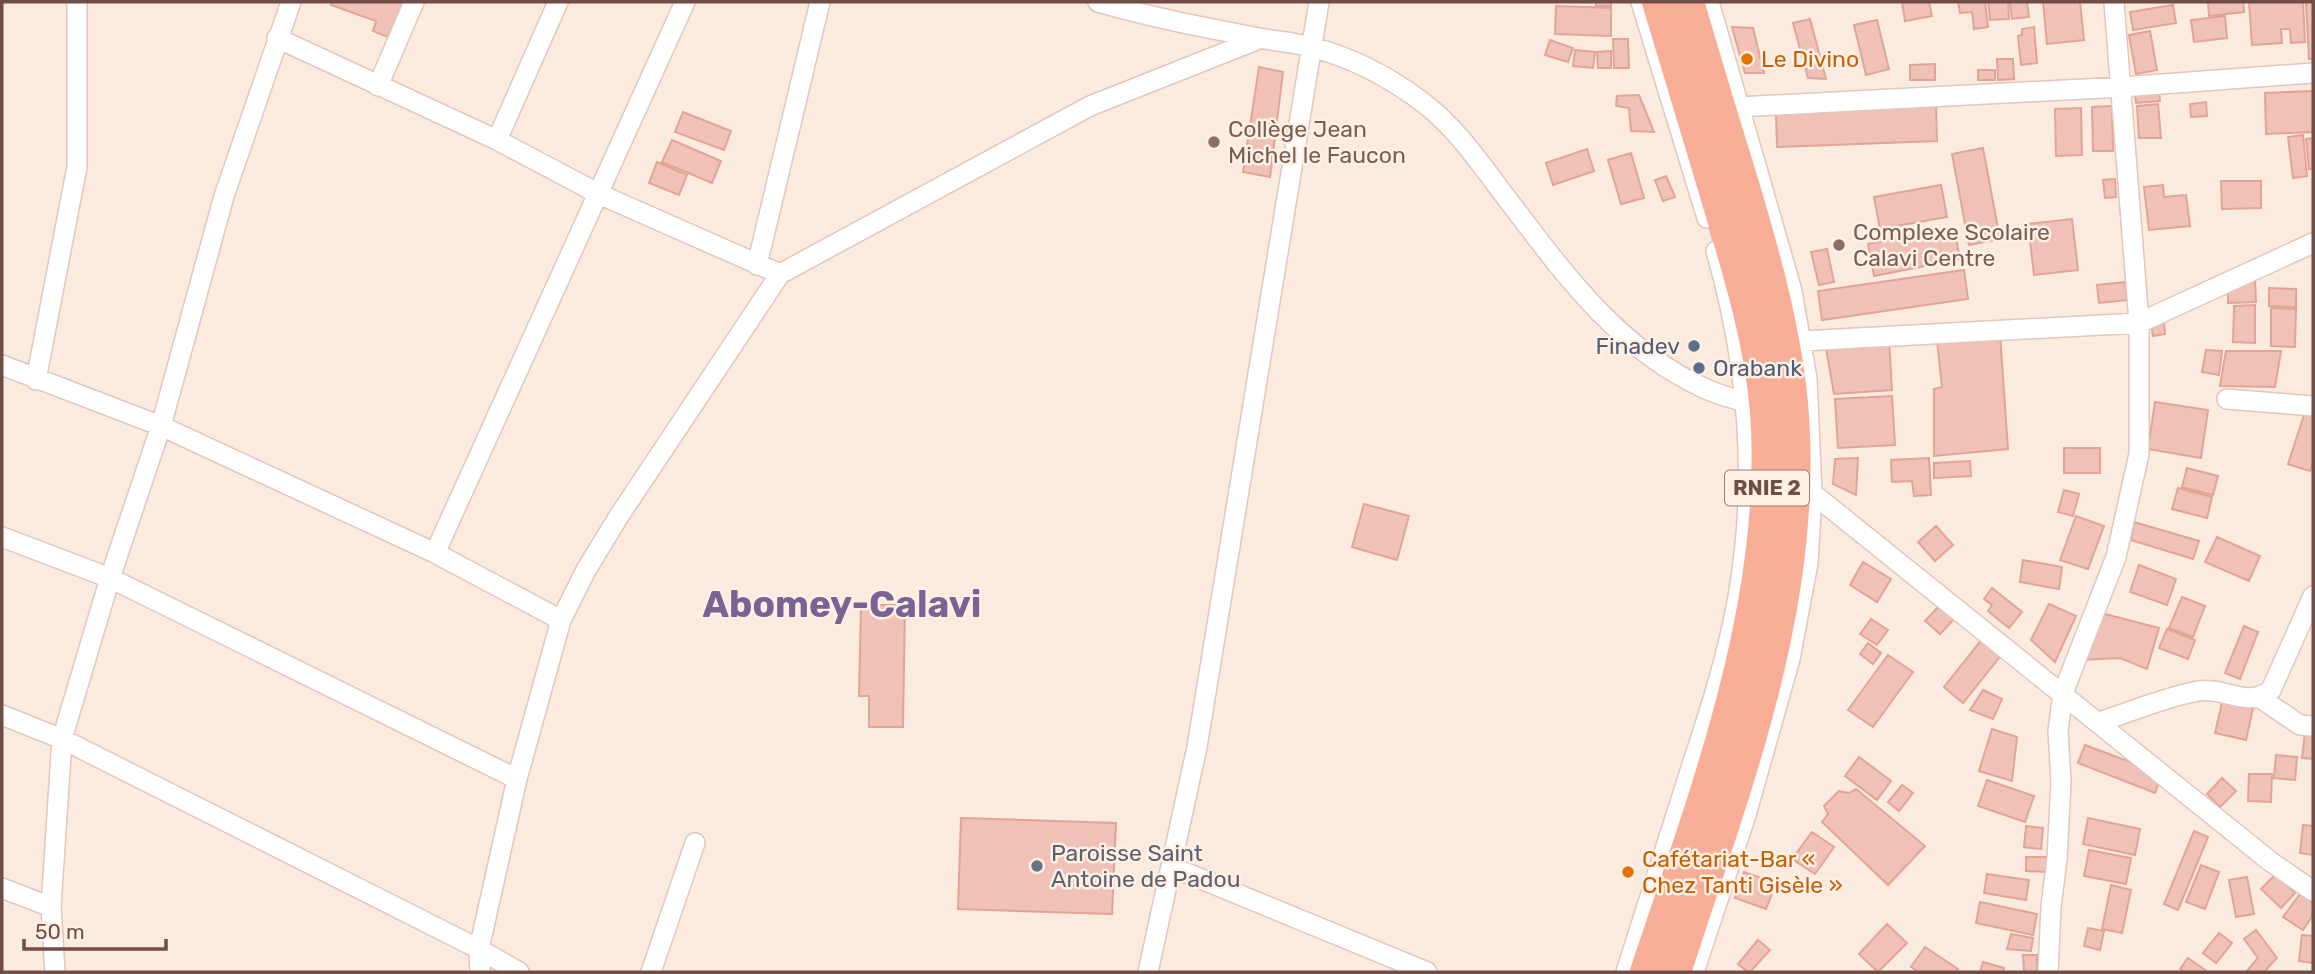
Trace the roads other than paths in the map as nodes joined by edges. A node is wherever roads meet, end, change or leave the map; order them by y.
1 (77, 2) edge
2 (292, 2) edge
3 (414, 2) edge
4 (558, 2) edge
5 (685, 2) edge
6 (820, 2) edge
7 (1319, 2) edge
8 (1641, 2) edge
9 (1658, 2) edge
10 (1688, 2) edge
11 (1709, 2) edge
12 (2114, 2) edge
13 (1104, 3) edge
14 (1162, 10) edge
15 (277, 38) junction
16 (1259, 38) junction
17 (1311, 47) junction
18 (2313, 74) edge
19 (378, 86) junction
20 (2122, 87) junction
21 (1738, 107) junction
22 (497, 140) junction
23 (599, 194) junction
24 (2311, 246) edge
25 (757, 265) junction
26 (779, 274) junction
27 (2138, 323) junction
28 (1802, 341) junction
29 (2, 365) edge
30 (36, 380) junction
31 (2227, 399) dead end
32 (1746, 403) junction
33 (2313, 406) edge
34 (161, 426) junction
35 (1812, 493) junction
36 (2, 537) edge
37 (435, 553) junction
38 (110, 578) junction
39 (2313, 596) edge
40 (561, 620) junction
41 (2063, 693) junction
42 (2260, 698) junction
43 (2, 715) edge
44 (2099, 722) junction
45 (2313, 726) edge
46 (62, 739) junction
47 (517, 779) junction
48 (695, 844) dead end
49 (1172, 867) junction
50 (2, 888) edge
51 (2313, 891) edge
52 (51, 907) junction
53 (479, 949) junction
54 (55, 972) edge
55 (480, 972) edge
56 (519, 972) edge
57 (651, 972) edge
58 (1148, 972) edge
59 (1427, 972) edge
60 (1626, 972) edge
61 (1646, 972) edge
62 (1675, 972) edge
63 (1694, 972) edge
64 (2048, 972) edge

1 - 30 street
2 - 15 street
3 - 19 street
4 - 22 street
5 - 23 street
6 - 25 street
7 - 17 street
8 - 32 street
9 - 61 highway, RNIE 2 / RNIE 2
10 - 62 highway, RNIE 2 / RNIE 2
11 - 21 street
12 - 20 street
13 - 14 street
14 - 16 street
15 - 19 street
15 - 34 street
16 - 17 street
16 - 26 street
17 - 32 street
17 - 49 street
18 - 20 street
19 - 22 street
20 - 21 street
20 - 27 street
21 - 28 street
22 - 23 street
23 - 25 street
23 - 37 street
24 - 27 street
25 - 26 street
26 - 40 street
27 - 28 street
27 - 41 street
28 - 35 street
29 - 30 street
30 - 34 street
31 - 33 street
32 - 60 street
34 - 37 street
34 - 38 street
35 - 41 street
35 - 63 street
36 - 38 street
37 - 40 street
38 - 46 street
38 - 47 street
39 - 42 street
40 - 47 street
41 - 44 street
41 - 64 street
42 - 44 street
42 - 45 street
43 - 46 street
44 - 51 street
46 - 52 street
46 - 53 street
47 - 53 street
48 - 57 street
49 - 58 street
49 - 59 street
50 - 52 street
52 - 54 street
53 - 55 street
53 - 56 street

